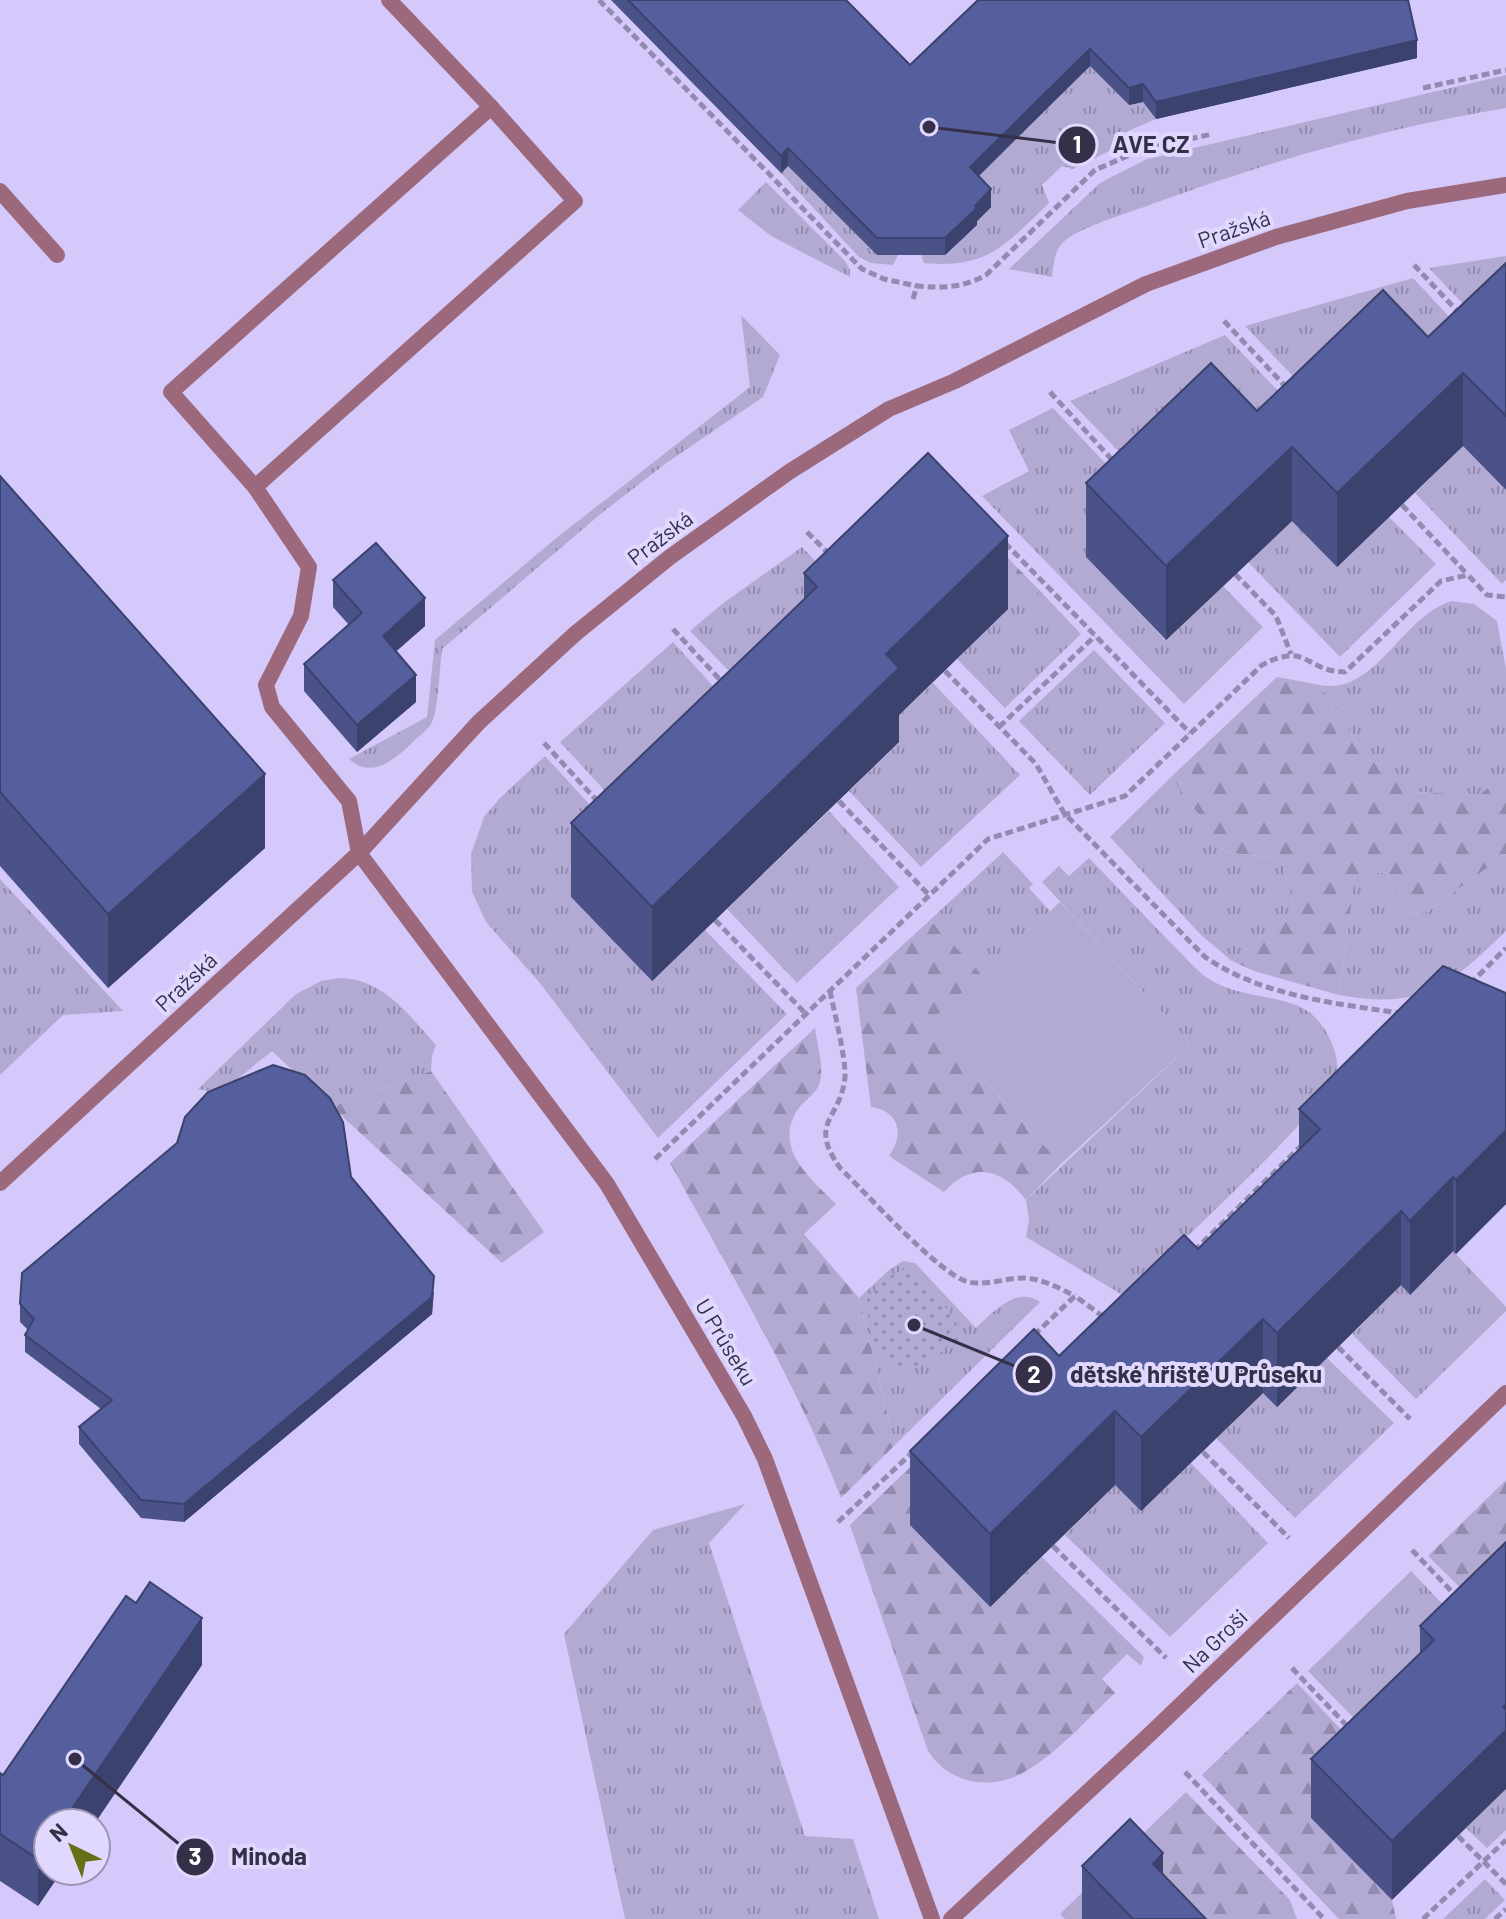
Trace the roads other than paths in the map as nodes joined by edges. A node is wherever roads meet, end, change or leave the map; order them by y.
1 (389, 0) edge
2 (491, 107) junction
3 (1506, 185) edge
4 (0, 191) edge
5 (57, 255) dead end
6 (255, 487) junction
7 (359, 853) junction
8 (0, 1183) edge
9 (1506, 1393) edge
10 (932, 1919) edge
11 (951, 1919) edge

1 - 2 street
2 - 6 street
2 - 6 street
3 - 7 street, Pražská
4 - 5 street
6 - 7 street
7 - 8 street, Pražská
7 - 10 street, U Průseku
9 - 11 street, Na Groši

